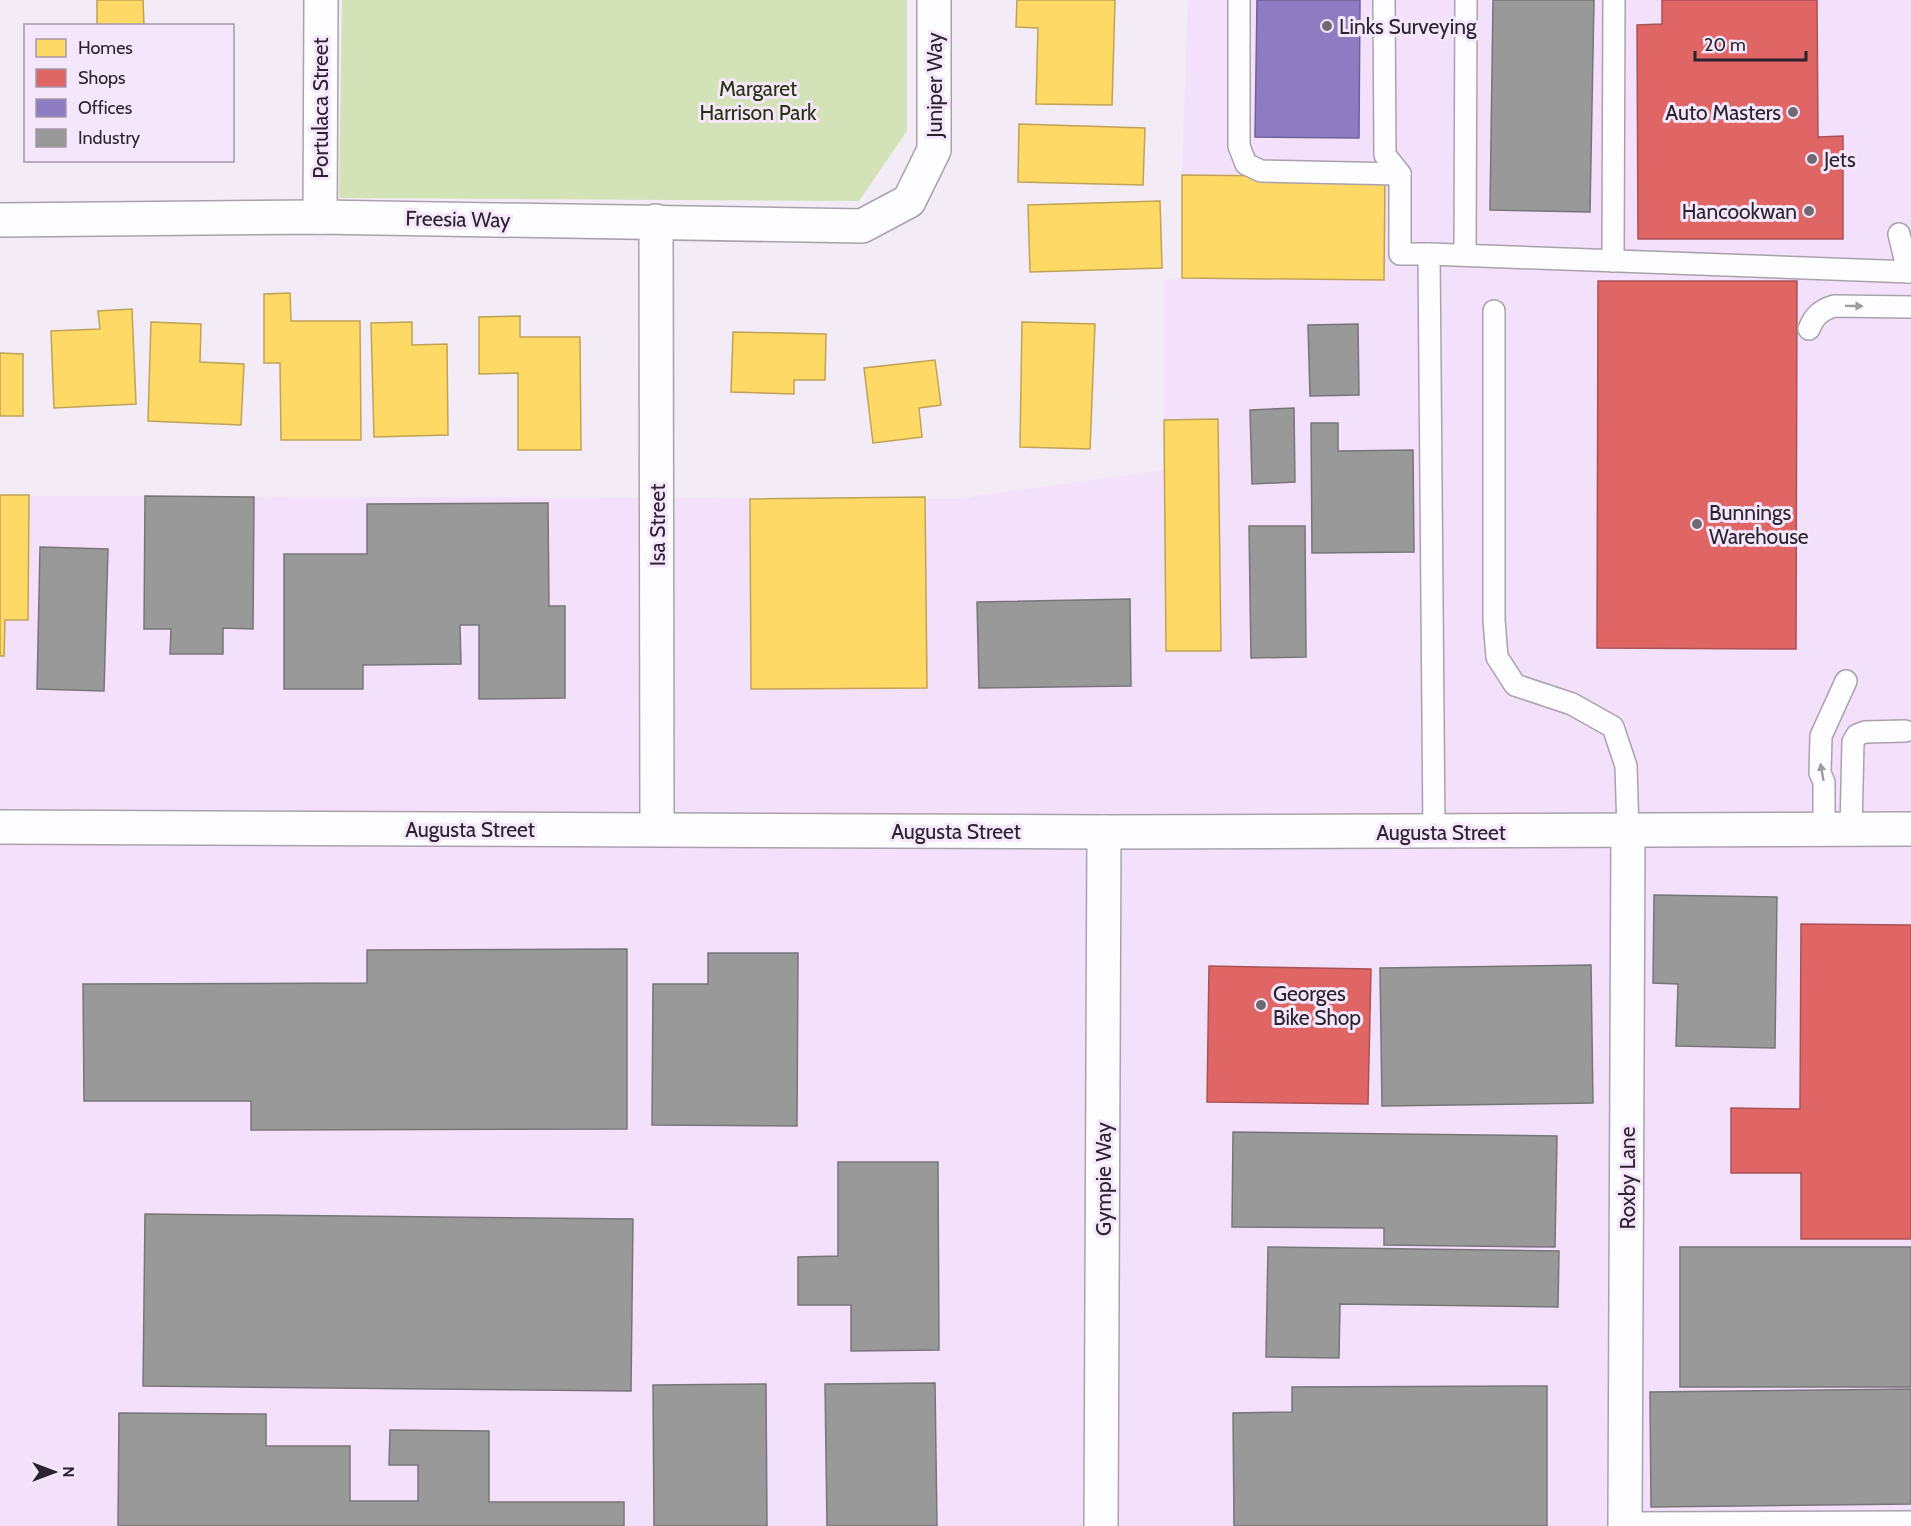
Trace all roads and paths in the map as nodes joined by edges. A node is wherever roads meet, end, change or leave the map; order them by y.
1 (321, 0) edge
2 (934, 0) edge
3 (1239, 0) edge
4 (1384, 0) edge
5 (1466, 0) edge
6 (1614, 0) edge
7 (1400, 174) junction
8 (909, 201) joint
9 (320, 217) junction
10 (0, 220) edge
11 (656, 221) junction
12 (1899, 234) dead end
13 (1429, 254) junction
14 (1465, 255) junction
15 (1613, 261) junction
16 (1910, 272) edge
17 (1911, 307) edge
18 (1494, 311) dead end
19 (1809, 329) dead end
20 (1846, 681) dead end
21 (1905, 731) dead end
22 (0, 827) edge
23 (657, 829) junction
24 (1911, 829) edge
25 (1838, 830) junction
26 (1628, 831) junction
27 (1104, 832) junction
28 (1434, 832) junction
29 (1911, 1522) edge
30 (1625, 1525) edge
31 (1101, 1526) edge

1 - 9 street, Portulaca Street
2 - 8 street, Juniper Way
3 - 7 lane
4 - 7 lane
5 - 14 lane
6 - 15 lane
7 - 13 lane
8 - 11 street, Freesia Way
9 - 10 street, Freesia Way
9 - 11 street, Freesia Way
11 - 23 street, Isa Street
12 - 16 lane
13 - 14 lane
13 - 28 lane
14 - 15 lane
15 - 16 lane
19 -> 17 lane
18 - 26 lane
25 -> 20 lane
21 - 25 lane
22 - 23 street, Augusta Street
23 - 27 street, Augusta Street
24 - 25 street, Augusta Street
25 - 26 street, Augusta Street
26 - 28 street, Augusta Street
26 - 30 street, Roxby Lane
27 - 28 street, Augusta Street
27 - 31 street, Gympie Way
29 - 30 lane

